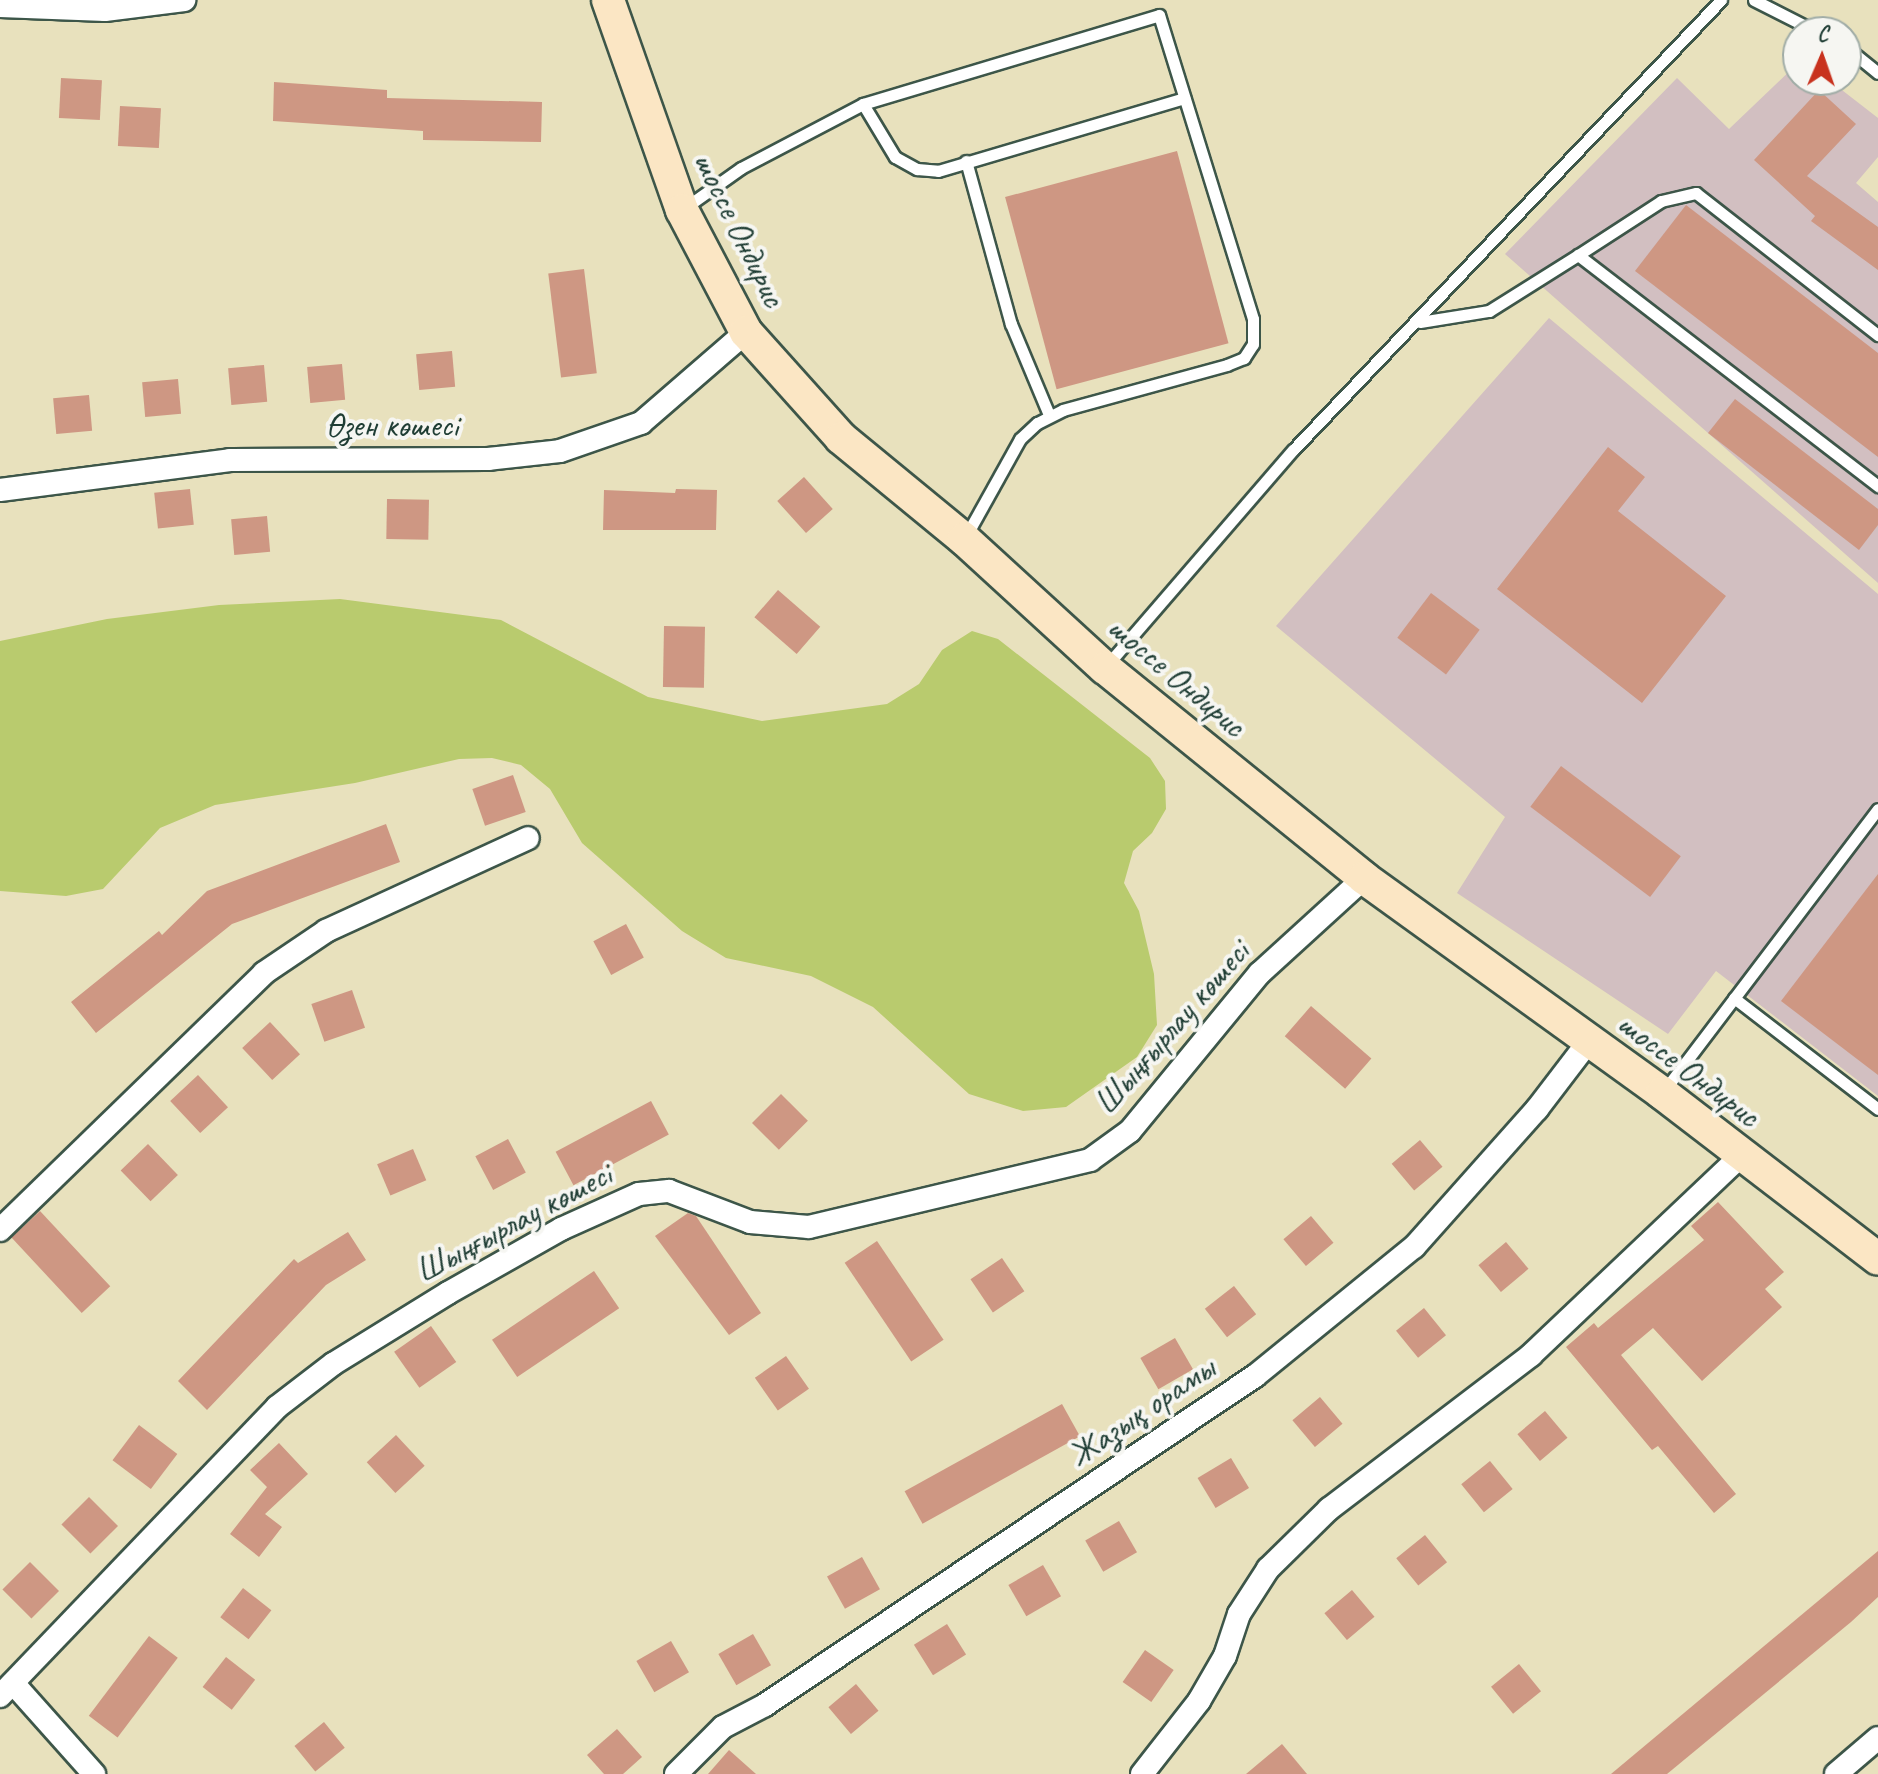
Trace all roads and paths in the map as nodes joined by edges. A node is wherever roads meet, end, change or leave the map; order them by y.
1 (184, 0) edge
2 (608, 0) edge
3 (1721, 0) edge
4 (1754, 0) edge
5 (0, 6) edge
6 (1786, 16) edge
7 (1862, 60) edge
8 (1878, 73) edge
9 (1184, 98) junction
10 (863, 104) junction
11 (966, 161) junction
12 (682, 210) junction
13 (1578, 255) junction
14 (1420, 322) junction
15 (746, 332) junction
16 (1878, 335) edge
17 (1049, 415) junction
18 (1878, 486) edge
19 (0, 490) edge
20 (964, 539) junction
21 (1105, 668) junction
22 (1878, 809) edge
23 (528, 838) dead end
24 (1364, 878) junction
25 (1734, 998) junction
26 (1589, 1041) junction
27 (1662, 1093) junction
28 (1878, 1109) edge
29 (1742, 1155) junction
30 (0, 1230) edge
31 (1878, 1259) edge
32 (6, 1690) edge
33 (1878, 1738) edge
34 (94, 1774) edge
35 (676, 1774) edge
36 (1142, 1774) edge
37 (1836, 1774) edge

1 - 5 street
2 - 12 main road, шоссе Ондирис
3 - 14 lane
4 - 6 lane
7 - 8 lane
9 - 10 lane
9 - 11 lane
9 - 17 lane
10 - 11 lane
10 - 12 lane
11 - 17 lane
12 - 15 main road, шоссе Ондирис
13 - 14 lane
13 - 16 lane
13 - 18 lane
14 - 21 lane
15 - 19 street, Өзен көшесі
15 - 20 main road, шоссе Ондирис
17 - 20 lane
20 - 21 main road, шоссе Ондирис
21 - 24 main road, шоссе Ондирис
22 - 25 lane
23 - 30 street
24 - 26 main road, шоссе Ондирис
24 - 32 street, Шыңғырлау көшесі
25 - 27 lane
25 - 28 lane
26 - 27 main road, шоссе Ондирис
26 - 35 street, Жазық орамы
27 - 29 main road, шоссе Ондирис
29 - 31 main road, шоссе Ондирис
29 - 36 street
32 - 34 street
33 - 37 street

